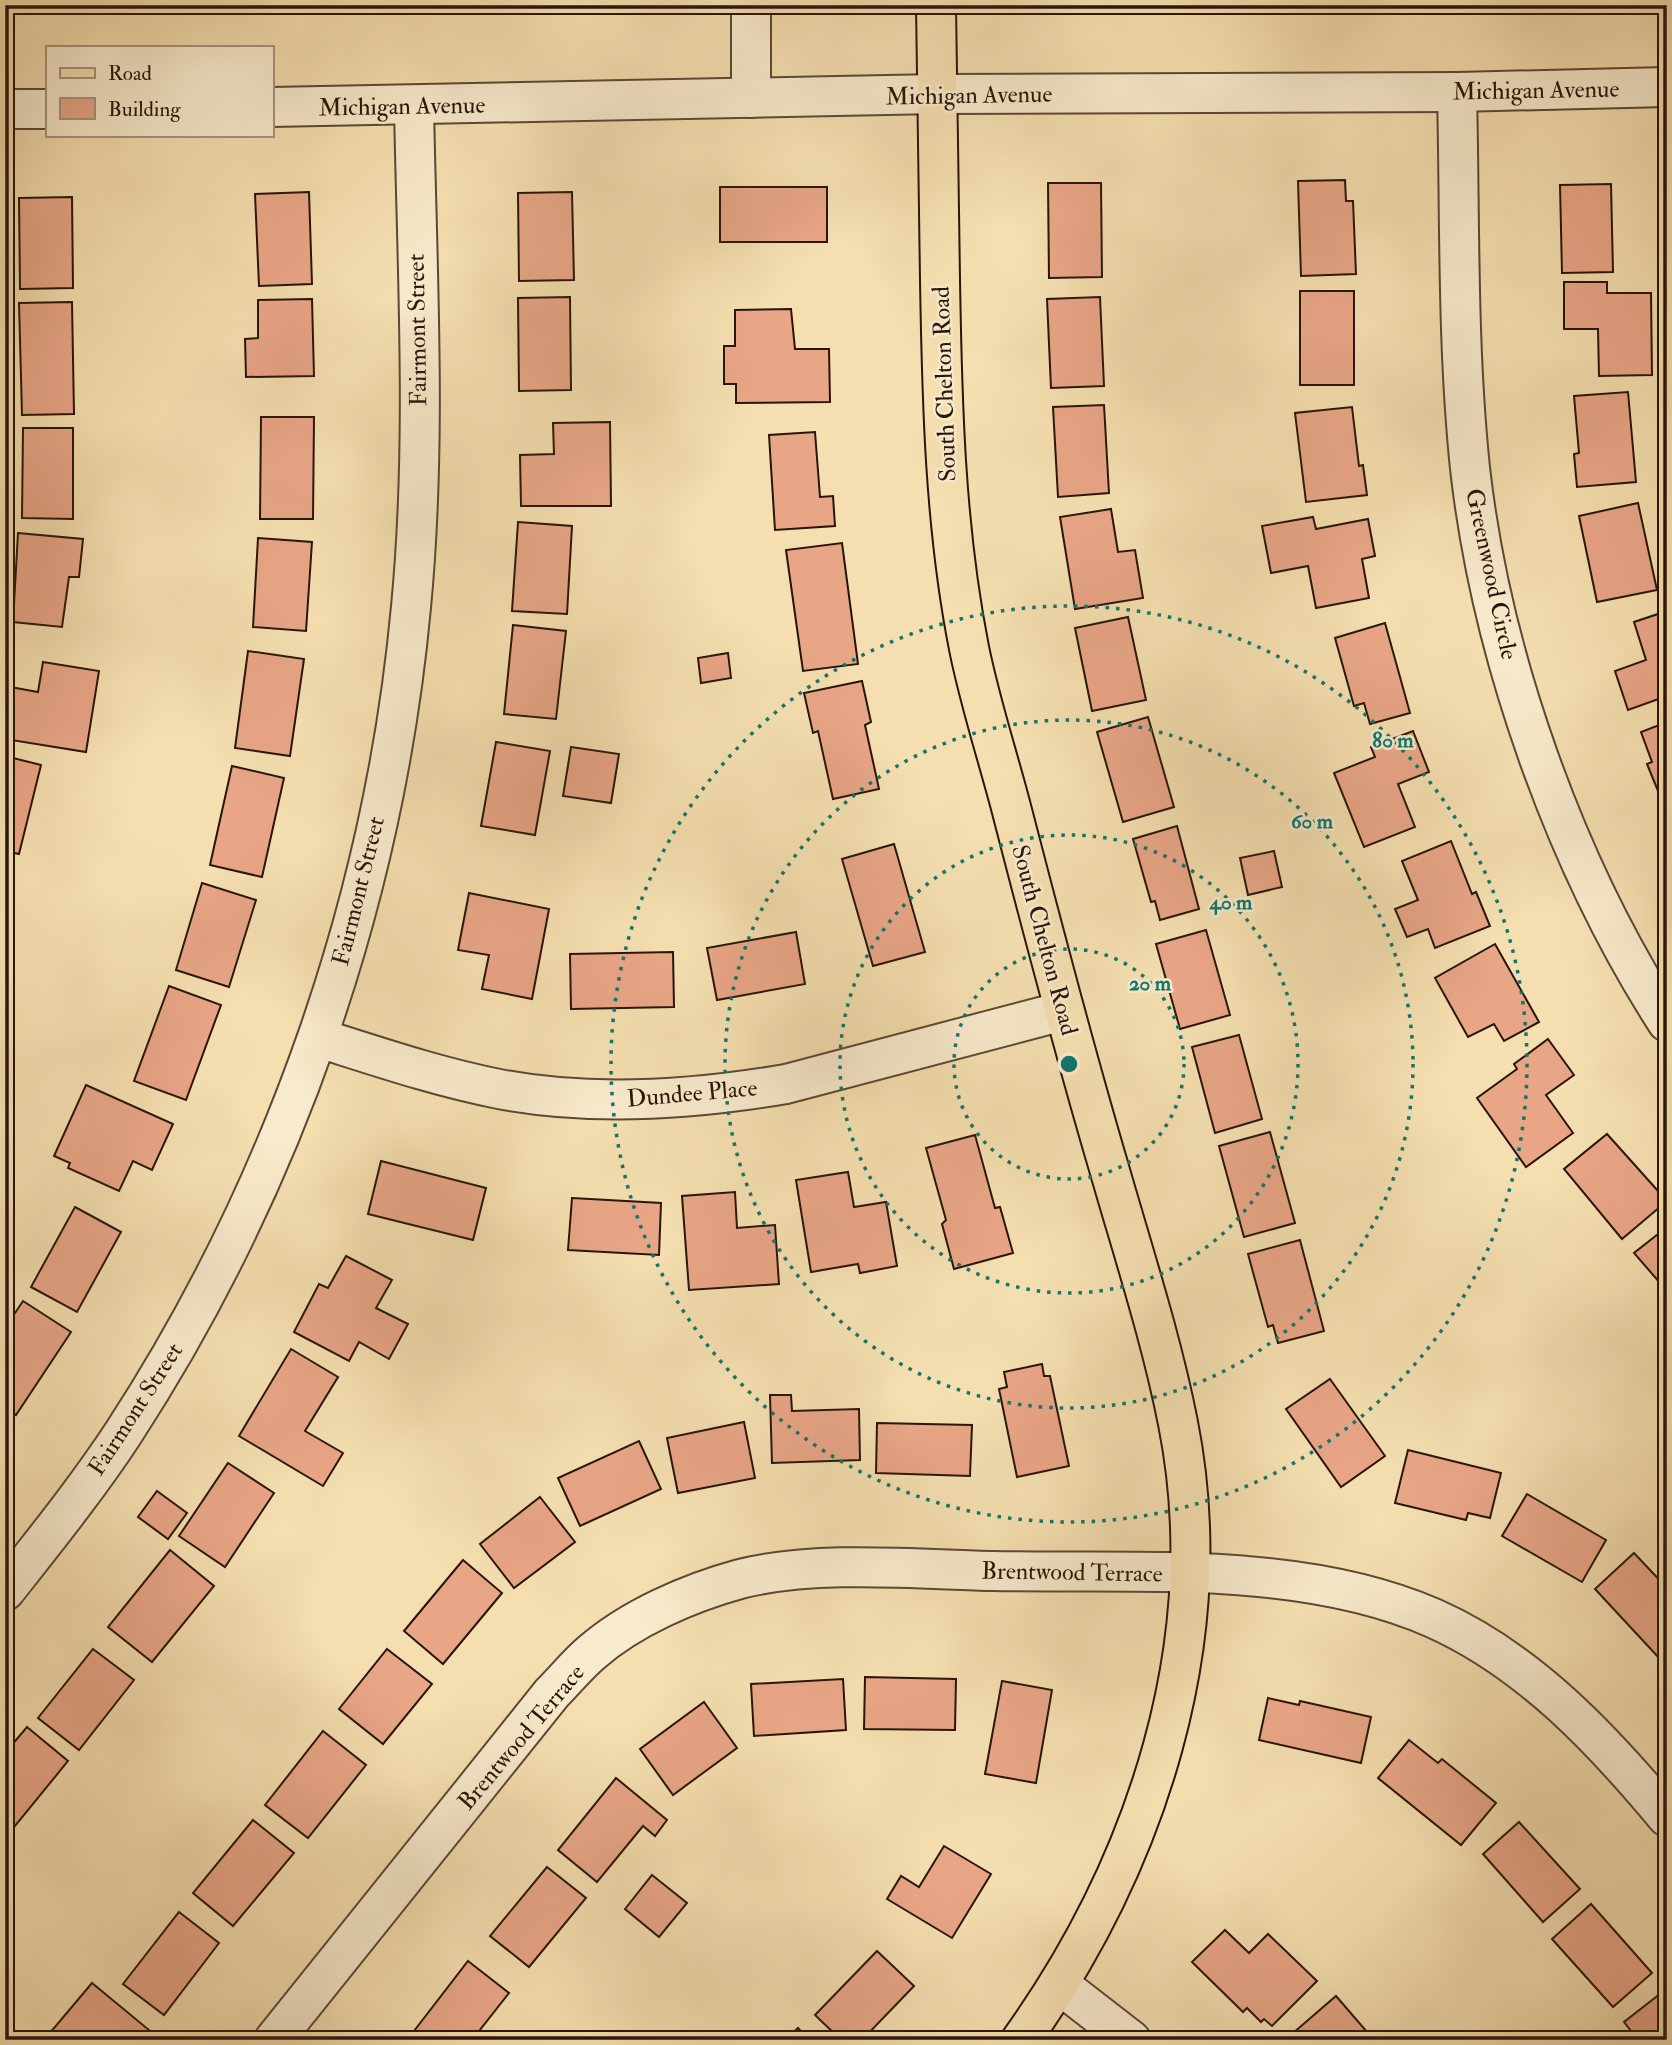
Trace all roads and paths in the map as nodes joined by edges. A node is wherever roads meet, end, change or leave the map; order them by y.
1 (751, 5) edge
2 (936, 5) edge
3 (1667, 87) edge
4 (1457, 92) junction
5 (937, 94) junction
6 (751, 98) junction
7 (414, 106) junction
8 (273, 107) edge
9 (5, 109) edge
10 (46, 109) edge
11 (1063, 1011) junction
12 (1667, 1022) edge
13 (319, 1038) junction
14 (1190, 1574) junction
15 (5, 1591) edge
16 (1667, 1817) edge
17 (1060, 1985) junction
18 (274, 2040) edge
19 (1021, 2040) edge
20 (1131, 2040) edge

1 - 6 street
2 - 5 main road, South Chelton Road
3 - 4 street, Michigan Avenue
4 - 5 street, Michigan Avenue
4 - 12 street, Greenwood Circle
5 - 6 street, Michigan Avenue
5 - 11 main road, South Chelton Road
6 - 7 street, Michigan Avenue
7 - 8 street, Michigan Avenue
7 - 13 street, Fairmont Street
9 - 10 street
11 - 13 street, Dundee Place
11 - 14 main road, South Chelton Road
13 - 15 street, Fairmont Street
14 - 16 street, Brentwood Terrace
14 - 17 main road, South Chelton Road
14 - 18 street, Brentwood Terrace
17 - 19 main road, South Chelton Road
17 - 20 street

